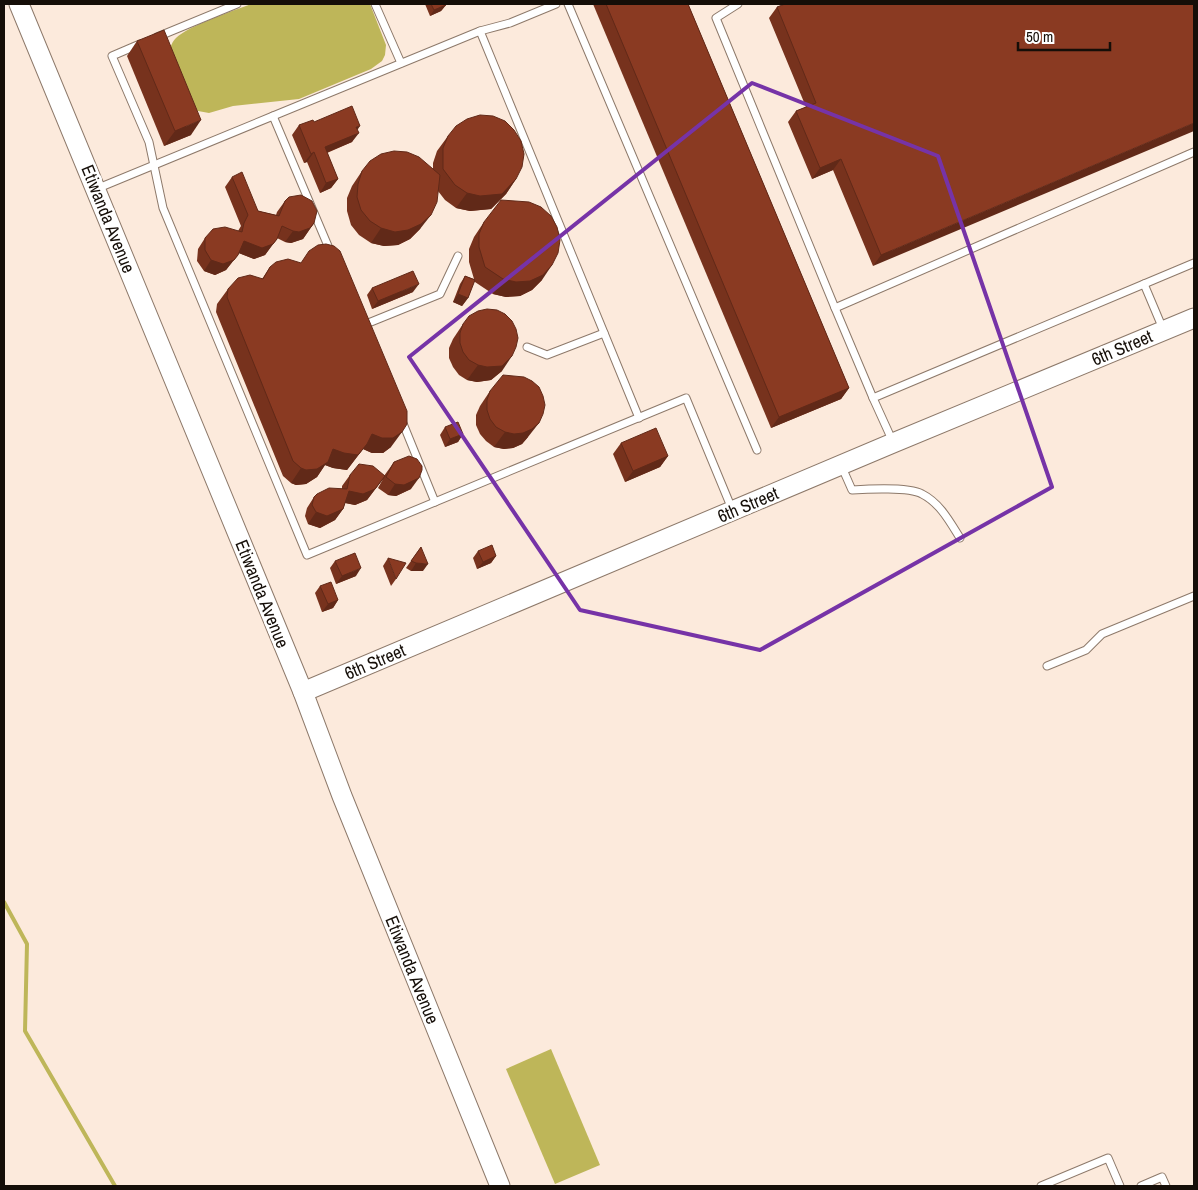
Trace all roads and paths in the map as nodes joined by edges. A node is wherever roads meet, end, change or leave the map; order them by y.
1 (19, 4) edge
2 (237, 4) edge
3 (375, 4) edge
4 (556, 4) edge
5 (568, 4) edge
6 (738, 4) edge
7 (480, 31) junction
8 (401, 63) junction
9 (273, 116) junction
10 (1194, 152) edge
11 (154, 166) junction
12 (96, 189) junction
13 (458, 256) dead end
14 (334, 262) edge
15 (1194, 263) edge
16 (1144, 284) junction
17 (835, 308) junction
18 (358, 316) edge
19 (1194, 318) edge
20 (361, 326) junction
21 (1164, 330) junction
22 (604, 333) junction
23 (365, 334) edge
24 (527, 347) dead end
25 (873, 398) junction
26 (398, 414) edge
27 (639, 418) junction
28 (893, 443) junction
29 (757, 450) dead end
30 (841, 465) junction
31 (436, 502) junction
32 (732, 512) junction
33 (960, 538) dead end
34 (1194, 596) edge
35 (1047, 666) dead end
36 (303, 692) junction
37 (500, 1186) edge
38 (1041, 1186) edge
39 (1120, 1186) edge
40 (1141, 1186) edge
41 (1166, 1186) edge

1 - 12 main road, Etiwanda Avenue
2 - 11 lane
3 - 8 lane
4 - 7 lane
5 - 29 lane
6 - 17 lane
7 - 8 lane
7 - 22 lane
8 - 9 lane
9 - 11 lane
9 - 14 lane
10 - 17 lane
11 - 12 lane
11 - 31 lane
12 - 36 main road, Etiwanda Avenue
13 - 20 lane
15 - 16 lane
16 - 21 lane
16 - 25 lane
17 - 25 lane
18 - 20 lane
19 - 21 main road, 6th Street
20 - 23 lane
21 - 28 main road, 6th Street
22 - 24 lane
22 - 27 lane
25 - 28 lane
26 - 31 lane
27 - 31 lane
27 - 32 lane
28 - 30 main road, 6th Street
30 - 32 main road, 6th Street
30 - 33 lane
32 - 36 main road, 6th Street
34 - 35 lane
36 - 37 main road, Etiwanda Avenue
38 - 39 lane
40 - 41 lane

